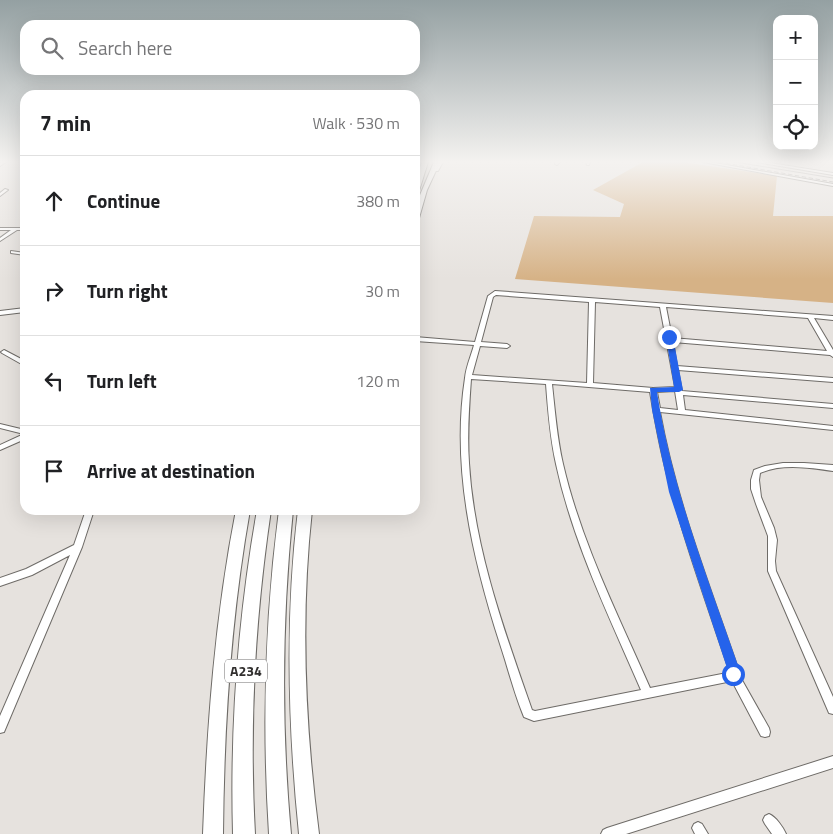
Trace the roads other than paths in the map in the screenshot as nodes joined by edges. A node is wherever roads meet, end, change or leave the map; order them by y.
1 (0, 229) edge
2 (16, 229) junction
3 (20, 229) edge
4 (0, 240) edge
5 (13, 252) dead end
6 (20, 253) edge
7 (592, 300) junction
8 (663, 306) junction
9 (20, 311) edge
10 (0, 313) edge
11 (810, 317) junction
12 (833, 318) edge
13 (420, 339) edge
14 (670, 340) junction
15 (477, 345) junction
16 (507, 346) dead end
17 (4, 352) dead end
18 (832, 354) edge
19 (20, 361) edge
20 (675, 368) junction
21 (468, 378) junction
22 (833, 380) edge
23 (549, 382) junction
24 (590, 385) junction
25 (653, 390) junction
26 (679, 391) junction
27 (833, 406) edge
28 (656, 410) junction
29 (681, 412) junction
30 (0, 426) edge
31 (833, 428) edge
32 (20, 431) edge
33 (20, 438) edge
34 (0, 448) edge
35 (833, 468) edge
36 (88, 515) edge
37 (242, 515) edge
38 (263, 515) edge
39 (285, 515) edge
40 (305, 515) edge
41 (78, 547) junction
42 (0, 582) edge
43 (733, 674) junction
44 (647, 693) junction
45 (833, 709) edge
46 (0, 728) edge
47 (765, 732) dead end
48 (833, 762) edge
49 (769, 820) dead end
50 (213, 834) edge
51 (244, 834) edge
52 (280, 834) edge
53 (309, 834) edge
54 (607, 834) edge
55 (780, 834) edge

1 - 2 street
2 - 3 street
2 - 4 street
5 - 6 street
7 - 8 street
7 - 15 street
7 - 24 street
8 - 11 street
8 - 14 street
9 - 10 street
11 - 12 street
11 - 18 street
13 - 15 street
14 - 18 street
14 - 20 street
15 - 16 street
15 - 21 street
17 - 19 street
20 - 22 street
20 - 26 street
21 - 23 street
21 - 44 street
23 - 24 street
23 - 44 street
24 - 25 street
25 - 26 street
25 - 28 street
26 - 27 street
26 - 29 street
28 - 29 street
28 - 43 street
29 - 31 street
30 - 32 street
33 - 34 street
35 - 45 street
36 - 41 street
37 - 50 highway
38 - 51 highway, A234
39 - 52 highway, A234
40 - 53 highway
41 - 42 street
41 - 46 street
43 - 44 street
43 - 47 street
48 - 54 street
49 - 55 street

